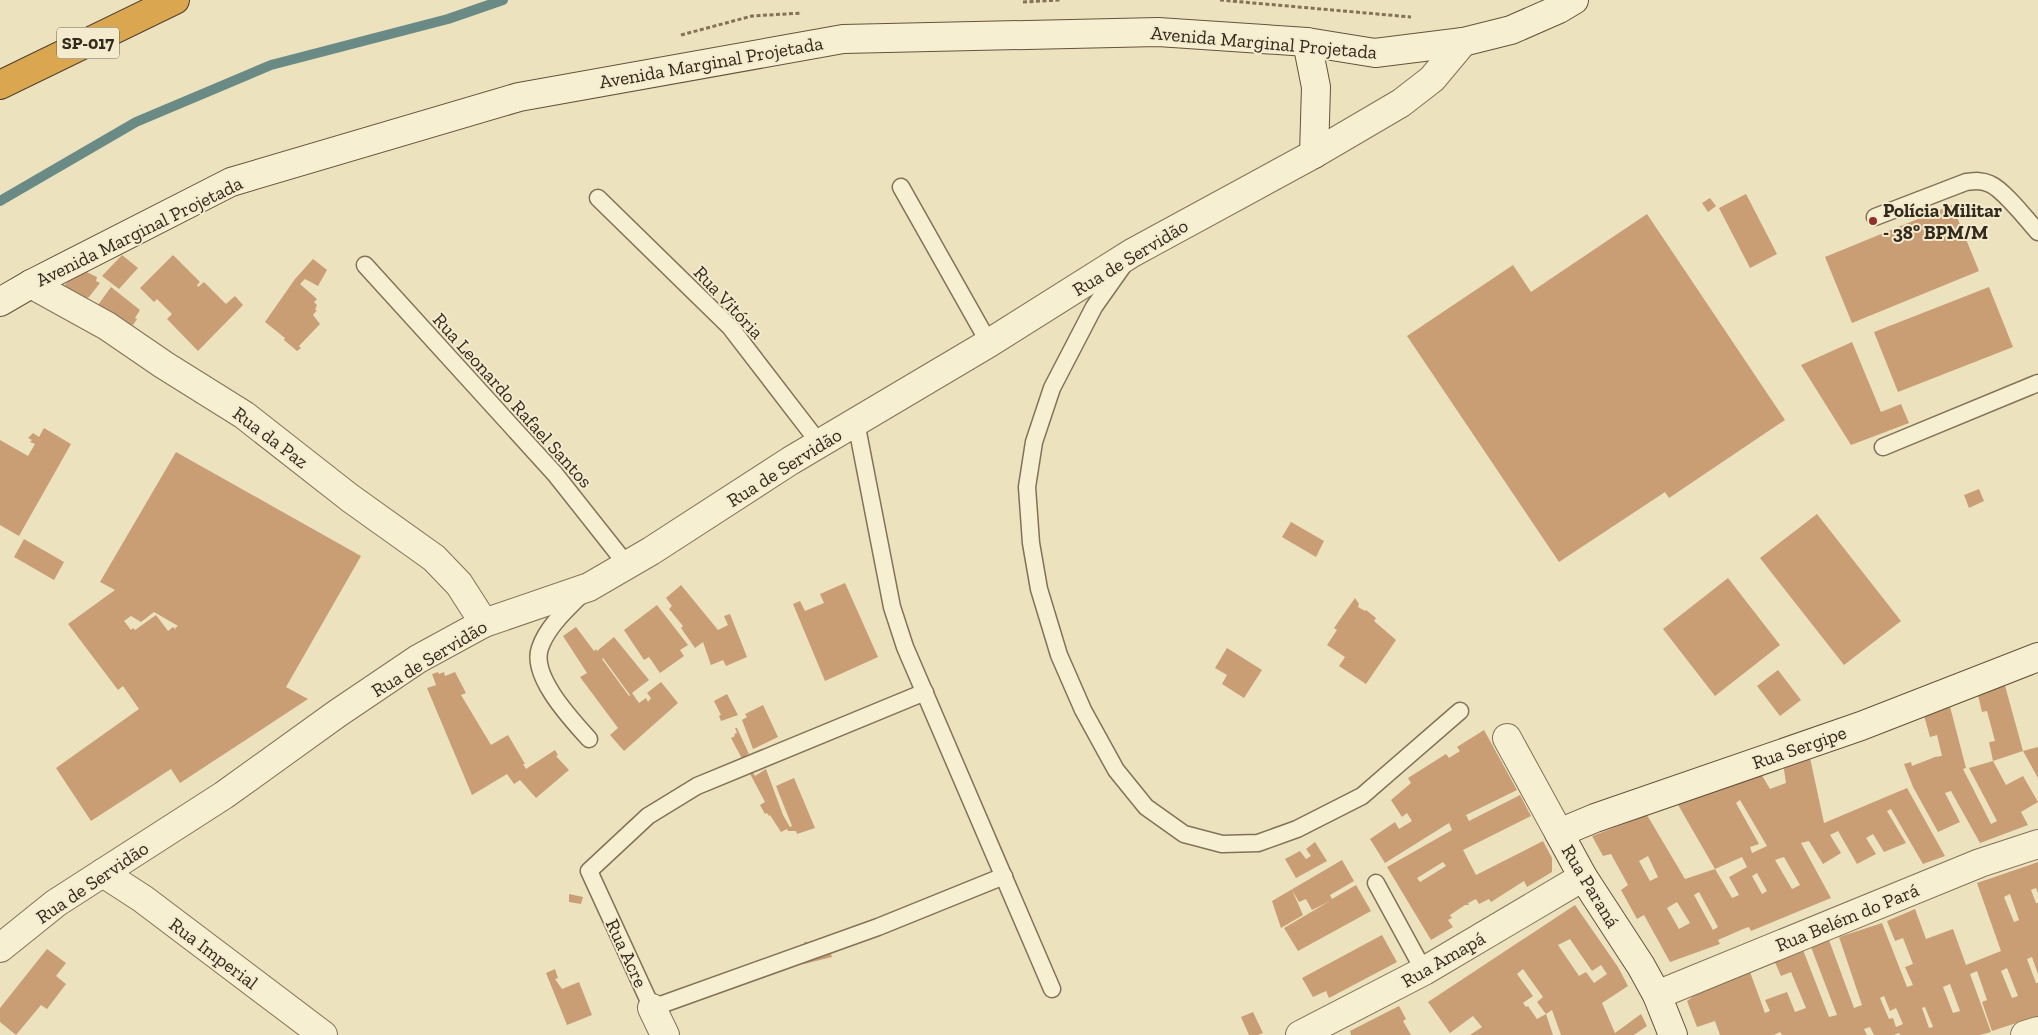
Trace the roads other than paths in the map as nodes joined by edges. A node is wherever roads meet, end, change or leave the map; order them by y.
1 (175, 0) edge
2 (1574, 0) edge
3 (1307, 42) junction
4 (1463, 42) junction
5 (0, 85) edge
6 (1314, 154) junction
7 (901, 186) dead end
8 (598, 198) dead end
9 (1875, 217) dead end
10 (2038, 232) edge
11 (1132, 253) junction
12 (365, 265) dead end
13 (31, 284) junction
14 (0, 302) edge
15 (989, 343) junction
16 (2038, 383) edge
17 (856, 422) junction
18 (820, 444) junction
19 (1883, 447) dead end
20 (627, 565) junction
21 (589, 587) junction
22 (484, 623) junction
23 (2038, 657) edge
24 (925, 692) junction
25 (1460, 711) dead end
26 (1507, 738) dead end
27 (589, 740) dead end
28 (1559, 833) junction
29 (2038, 844) edge
30 (103, 873) junction
31 (1004, 876) junction
32 (1583, 877) junction
33 (1376, 882) dead end
34 (0, 948) edge
35 (1424, 971) junction
36 (1052, 989) dead end
37 (1657, 995) junction
38 (652, 1008) junction
39 (2038, 1031) edge
40 (323, 1035) edge
41 (666, 1035) edge
42 (1300, 1035) edge
43 (1673, 1035) edge
44 (2025, 1035) edge

1 - 5 highway, SP-017
2 - 4 street
3 - 4 street, Avenida Marginal Projetada
3 - 6 street
3 - 13 street, Avenida Marginal Projetada
4 - 6 street, Rua de Servidão
6 - 11 street, Rua de Servidão
7 - 15 lane
8 - 18 lane, Rua Vitória
9 - 10 lane
11 - 15 street, Rua de Servidão
11 - 25 lane
12 - 20 lane, Rua Leonardo Rafael Santos
13 - 14 street, Avenida Marginal Projetada
13 - 22 street, Rua da Paz
15 - 17 street, Rua de Servidão
16 - 19 lane
17 - 18 street, Rua de Servidão
17 - 24 lane
18 - 20 street, Rua de Servidão
20 - 21 street, Rua de Servidão
21 - 22 street, Rua de Servidão
21 - 27 lane
22 - 30 street, Rua de Servidão
23 - 28 street, Rua Sergipe
24 - 31 lane
24 - 38 lane, Rua Acre
26 - 28 street, Rua Paraná
28 - 32 street, Rua Paraná
29 - 37 street, Rua Belém do Pará
30 - 34 street, Rua de Servidão
30 - 40 street, Rua Imperial
31 - 36 lane
31 - 38 lane
32 - 35 street, Rua Amapá
32 - 37 street, Rua Paraná
33 - 35 lane
35 - 42 street, Rua Amapá
37 - 43 street, Rua Paraná
38 - 41 street, Rua Acre
39 - 44 street

